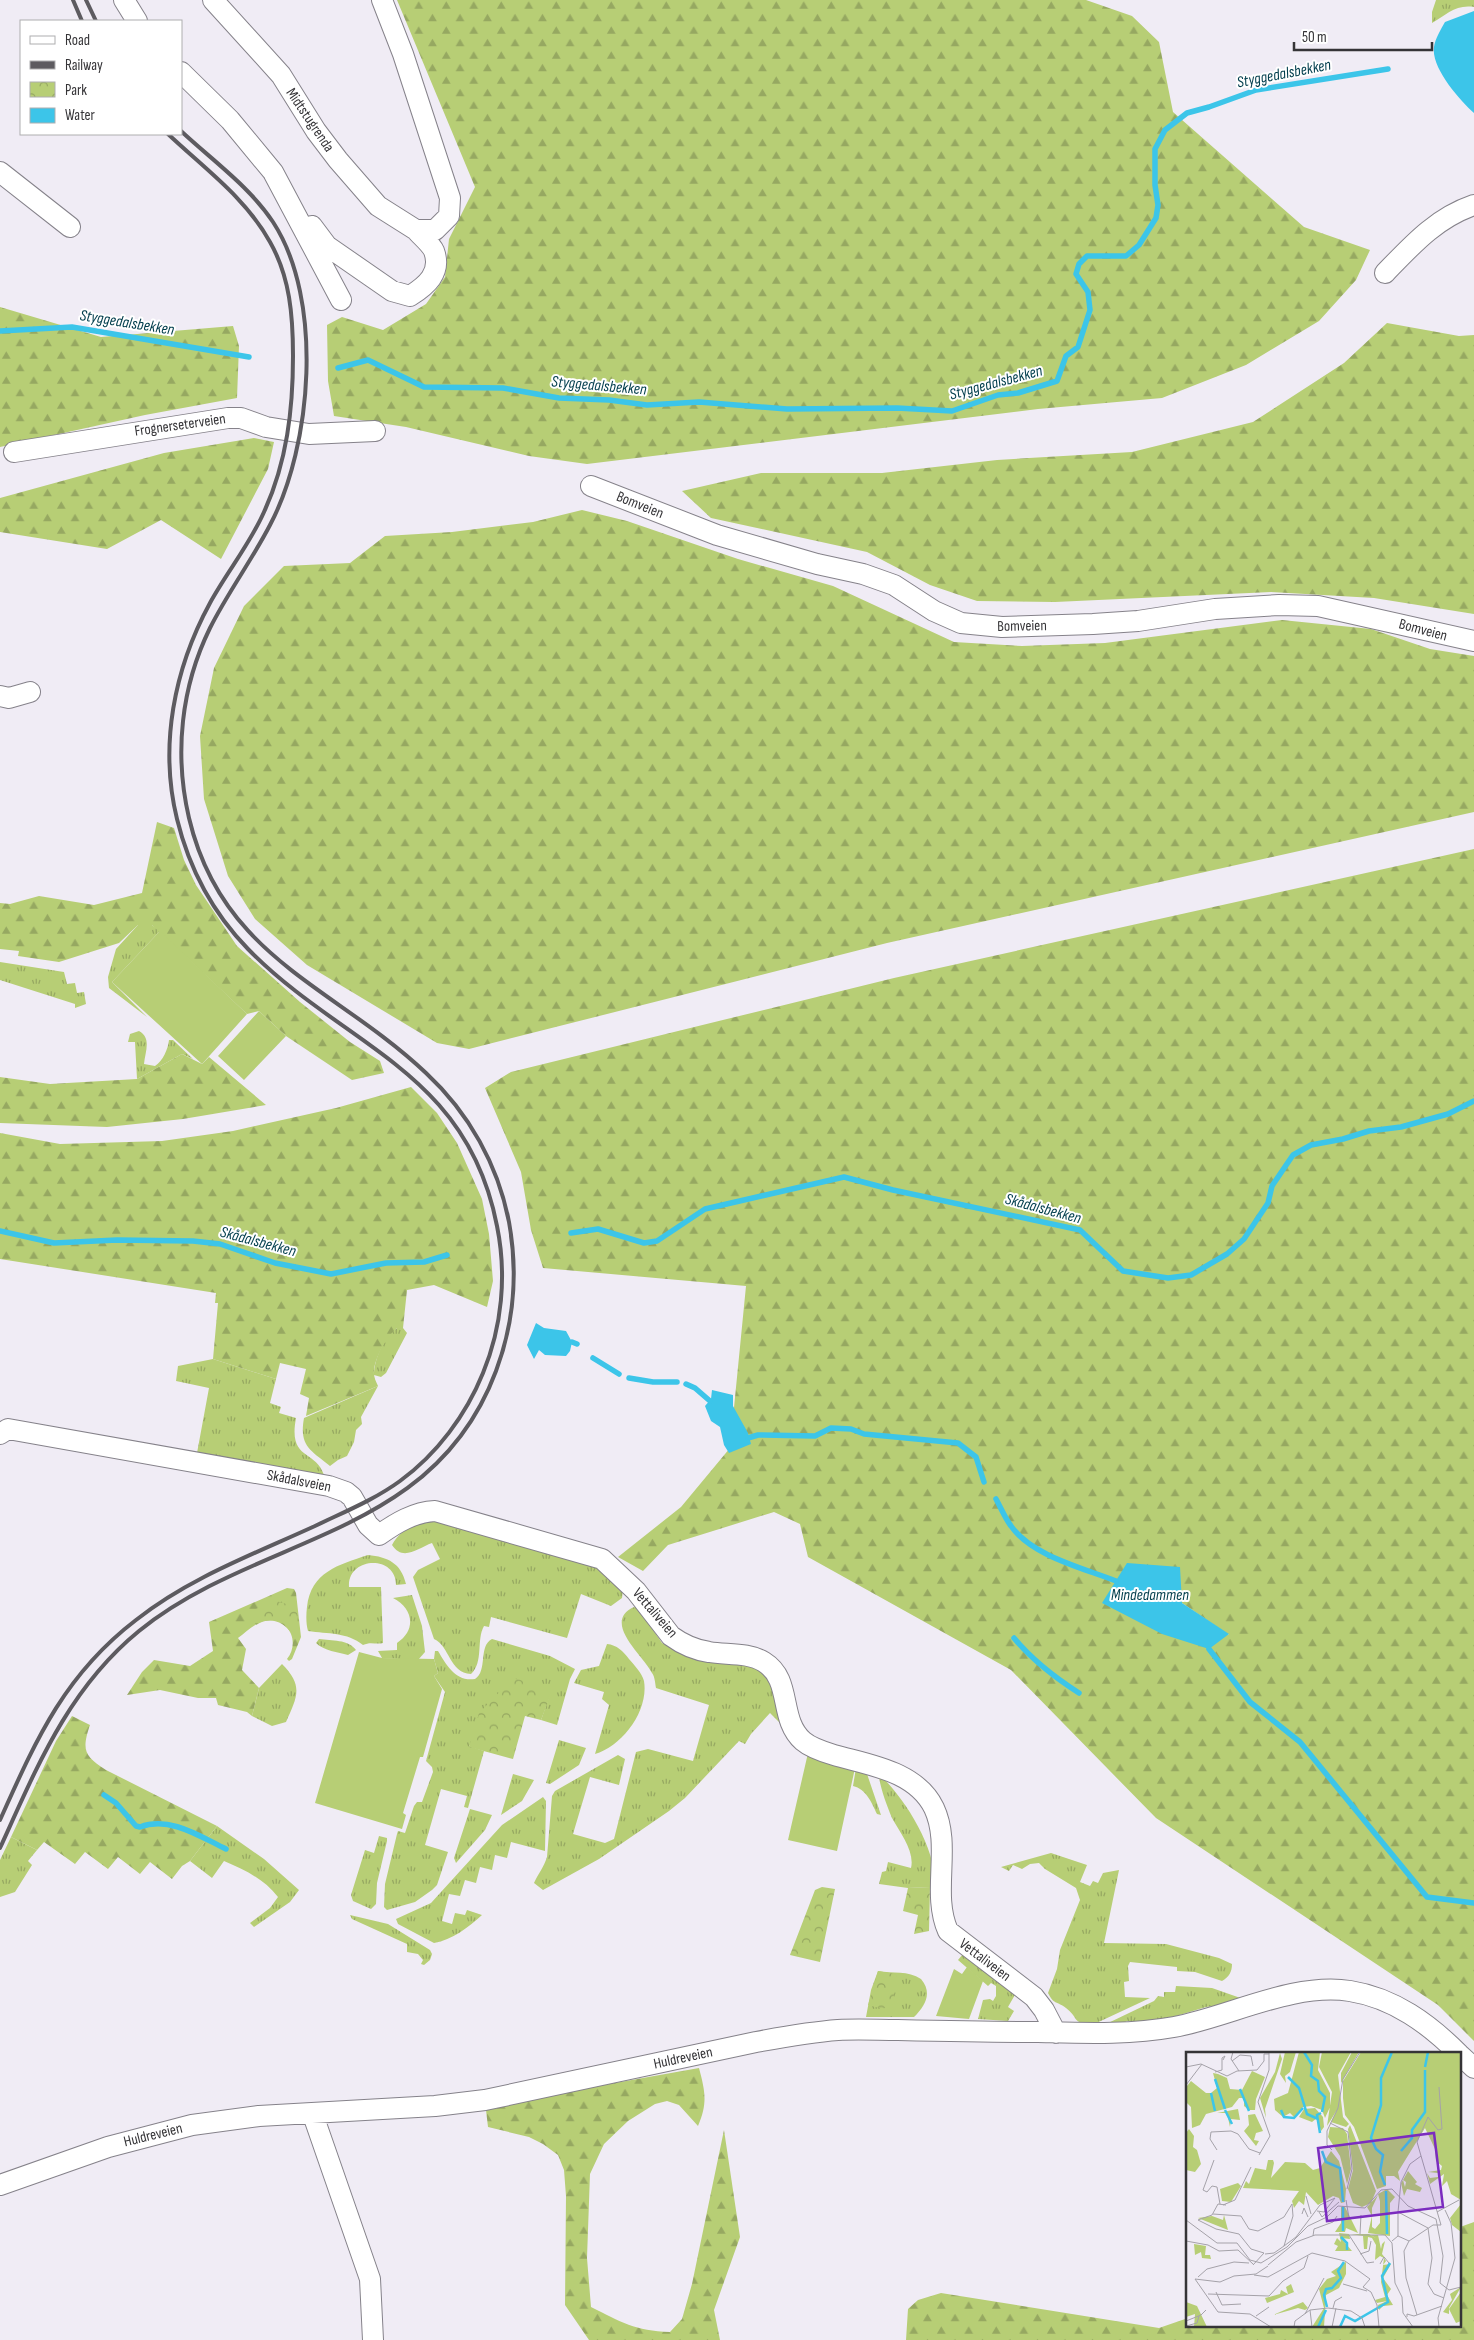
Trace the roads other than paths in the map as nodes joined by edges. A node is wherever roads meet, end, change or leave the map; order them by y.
1 (124, 0) edge
2 (213, 0) edge
3 (382, 0) edge
4 (136, 20) edge
5 (182, 73) edge
6 (0, 172) edge
7 (273, 172) junction
8 (1474, 206) edge
9 (70, 227) dead end
10 (416, 230) junction
11 (1385, 273) dead end
12 (341, 300) dead end
13 (375, 431) dead end
14 (14, 452) dead end
15 (592, 486) dead end
16 (1474, 641) edge
17 (30, 692) dead end
18 (0, 696) edge
19 (3, 1431) edge
20 (621, 1575) joint
21 (1056, 2033) junction
22 (1458, 2052) edge
23 (1462, 2056) edge
24 (1474, 2068) edge
25 (313, 2114) junction
26 (0, 2185) edge
27 (373, 2340) edge

1 - 4 street
2 - 10 street, Midtstugrenda
3 - 10 street
5 - 7 street, Midtstugrenda
6 - 9 street
7 - 10 street, Midtstugrenda
7 - 12 street, Midtstugrenda
8 - 11 street
13 - 14 street, Frognerseterveien
15 - 16 street, Bomveien
17 - 18 street
19 - 20 street, Skådalsveien
20 - 21 street, Vettaliveien
21 - 22 street
21 - 25 street, Huldreveien
23 - 24 street
25 - 26 street, Huldreveien
25 - 27 street

